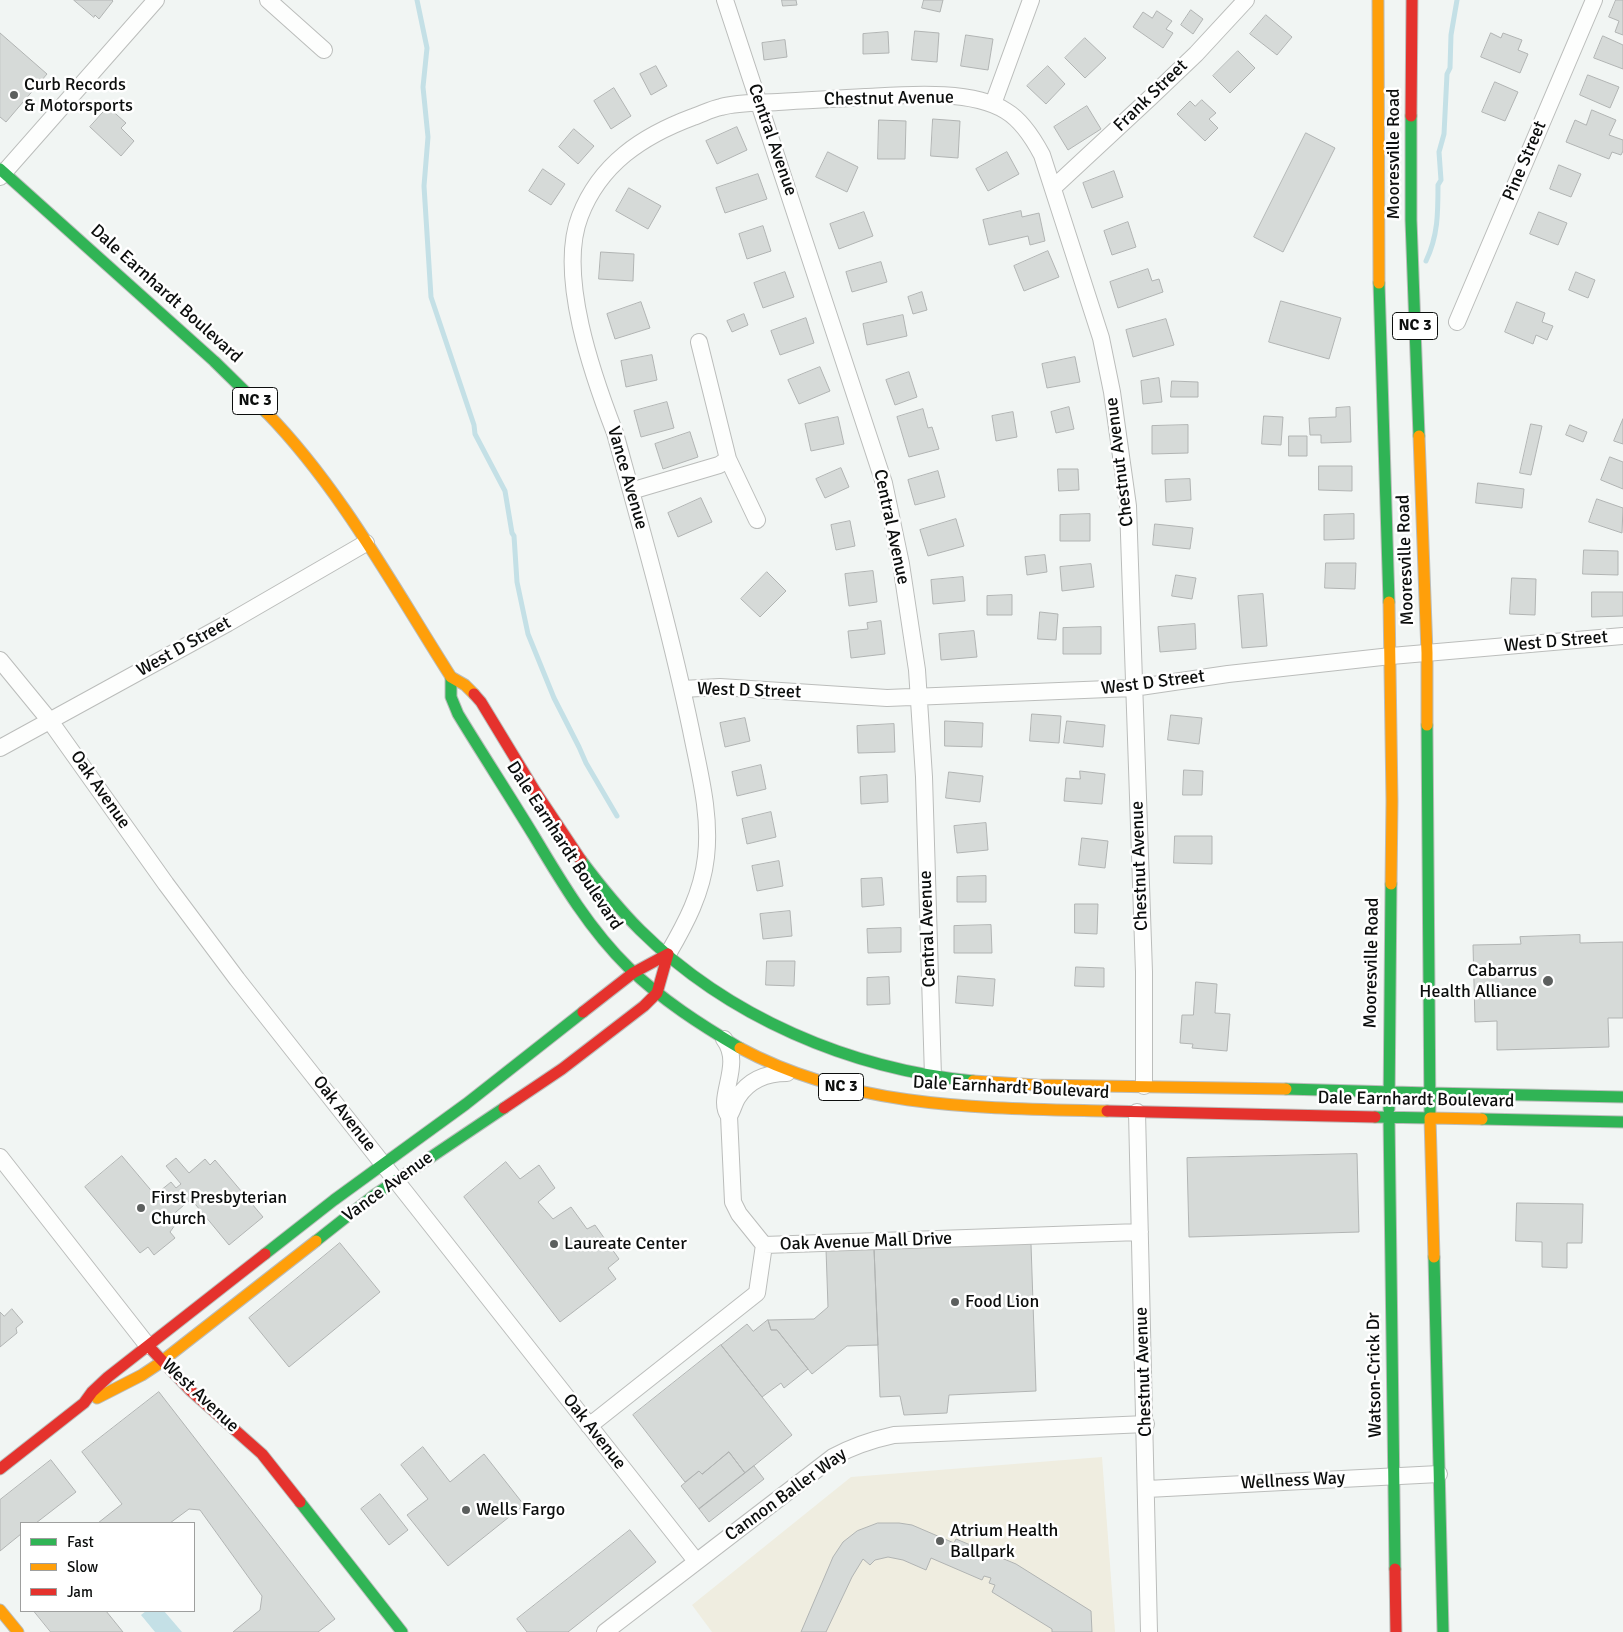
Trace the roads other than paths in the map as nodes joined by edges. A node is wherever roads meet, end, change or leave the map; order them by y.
1 (156, 0) edge
2 (268, 0) edge
3 (725, 0) edge
4 (1031, 0) edge
5 (1246, 0) edge
6 (1378, 0) edge
7 (1412, 0) edge
8 (1594, 0) edge
9 (324, 50) dead end
10 (759, 103) junction
11 (993, 104) junction
12 (1, 173) edge
13 (1053, 188) junction
14 (1457, 322) dead end
15 (699, 342) dead end
16 (728, 459) junction
17 (631, 491) junction
18 (757, 520) dead end
19 (366, 543) junction
20 (1623, 636) edge
21 (1427, 652) junction
22 (1391, 656) junction
23 (0, 660) edge
24 (450, 677) junction
25 (1133, 688) junction
26 (682, 689) junction
27 (919, 698) junction
28 (50, 721) junction
29 (0, 748) edge
30 (668, 954) junction
31 (633, 973) junction
32 (658, 993) junction
33 (719, 1035) junction
34 (797, 1074) junction
35 (932, 1076) junction
36 (1144, 1086) junction
37 (1388, 1092) junction
38 (1430, 1092) junction
39 (1623, 1097) edge
40 (1137, 1112) junction
41 (729, 1116) junction
42 (1389, 1117) junction
43 (1430, 1118) junction
44 (1623, 1122) edge
45 (0, 1157) edge
46 (383, 1164) junction
47 (396, 1179) junction
48 (1140, 1232) junction
49 (764, 1245) junction
50 (148, 1346) junction
51 (162, 1362) junction
52 (86, 1401) junction
53 (1146, 1424) junction
54 (589, 1426) junction
55 (0, 1469) edge
56 (1440, 1474) junction
57 (1394, 1476) junction
58 (1147, 1489) junction
59 (696, 1561) junction
60 (0, 1610) edge
61 (18, 1632) edge
62 (402, 1632) edge
63 (605, 1632) edge
64 (1150, 1632) edge
65 (1396, 1632) edge
66 (1443, 1632) edge

1 - 12 street
2 - 9 street
3 - 10 street, Central Avenue
4 - 11 street
5 - 13 street, Frank Street
6 - 22 main road, Mooresville Road
7 - 21 main road, Mooresville Road / NC 3
8 - 14 street, Pine Street
10 - 11 street, Chestnut Avenue
10 - 17 street, Vance Avenue
10 - 27 street, Central Avenue
11 - 13 street, Chestnut Avenue
12 - 19 main road, Dale Earnhardt Boulevard / NC 3
13 - 25 street, Chestnut Avenue
15 - 16 street
16 - 17 street
16 - 18 street
17 - 26 street, Vance Avenue
19 - 24 main road, Dale Earnhardt Boulevard / NC 3
19 - 28 street, West D Street
20 - 21 street, West D Street
21 - 22 street, West D Street
21 - 38 main road, Mooresville Road
22 - 25 street, West D Street
22 - 37 main road, Mooresville Road
23 - 28 street, Oak Avenue
24 - 30 main road, Dale Earnhardt Boulevard / NC 3
24 - 31 main road, Dale Earnhardt Boulevard / NC 3
25 - 27 street, West D Street
25 - 36 street, Chestnut Avenue
26 - 27 street, West D Street
26 - 30 street, Vance Avenue
27 - 35 street, Central Avenue
28 - 29 street, West D Street
28 - 46 street, Oak Avenue
30 - 31 main road, Vance Avenue
30 - 32 main road, Vance Avenue
30 - 35 main road, Dale Earnhardt Boulevard / NC 3
31 - 32 main road, Dale Earnhardt Boulevard / NC 3
31 - 46 main road, Vance Avenue
32 - 33 main road, Dale Earnhardt Boulevard / NC 3
32 - 47 main road, Vance Avenue
33 - 34 main road, Dale Earnhardt Boulevard / NC 3
33 - 41 street
34 - 40 main road, Dale Earnhardt Boulevard / NC 3
34 - 41 street
35 - 36 main road, Dale Earnhardt Boulevard / NC 3
36 - 37 main road, Dale Earnhardt Boulevard / NC 3
37 - 38 main road, Dale Earnhardt Boulevard
37 - 42 main road, Mooresville Road
38 - 39 main road, Dale Earnhardt Boulevard
38 - 43 main road, Mooresville Road
40 - 42 main road, Dale Earnhardt Boulevard / NC 3
40 - 48 street, Chestnut Avenue
41 - 49 street
42 - 43 main road, Dale Earnhardt Boulevard / NC 3
42 - 57 main road, Watson-Crick Dr
43 - 44 main road, Dale Earnhardt Boulevard
43 - 56 main road
45 - 50 street, West Avenue
46 - 47 street, Oak Avenue
46 - 50 main road, Vance Avenue
47 - 51 main road, Vance Avenue
47 - 54 street, Oak Avenue
48 - 49 street, Oak Avenue Mall Drive
48 - 53 street, Chestnut Avenue
49 - 54 street, Oak Avenue Mall Drive
50 - 51 main road, West Avenue
50 - 52 main road, Vance Avenue
51 - 52 main road, Vance Avenue
51 - 62 main road, West Avenue
52 - 55 main road, Vance Avenue
53 - 58 street, Chestnut Avenue
53 - 59 street, Cannon Baller Way
54 - 59 street, Oak Avenue
56 - 57 street, Wellness Way
56 - 66 main road
57 - 58 street, Wellness Way
57 - 65 main road, Watson-Crick Dr
58 - 64 street, Chestnut Avenue
59 - 63 street, Cannon Baller Way
60 - 61 main road

